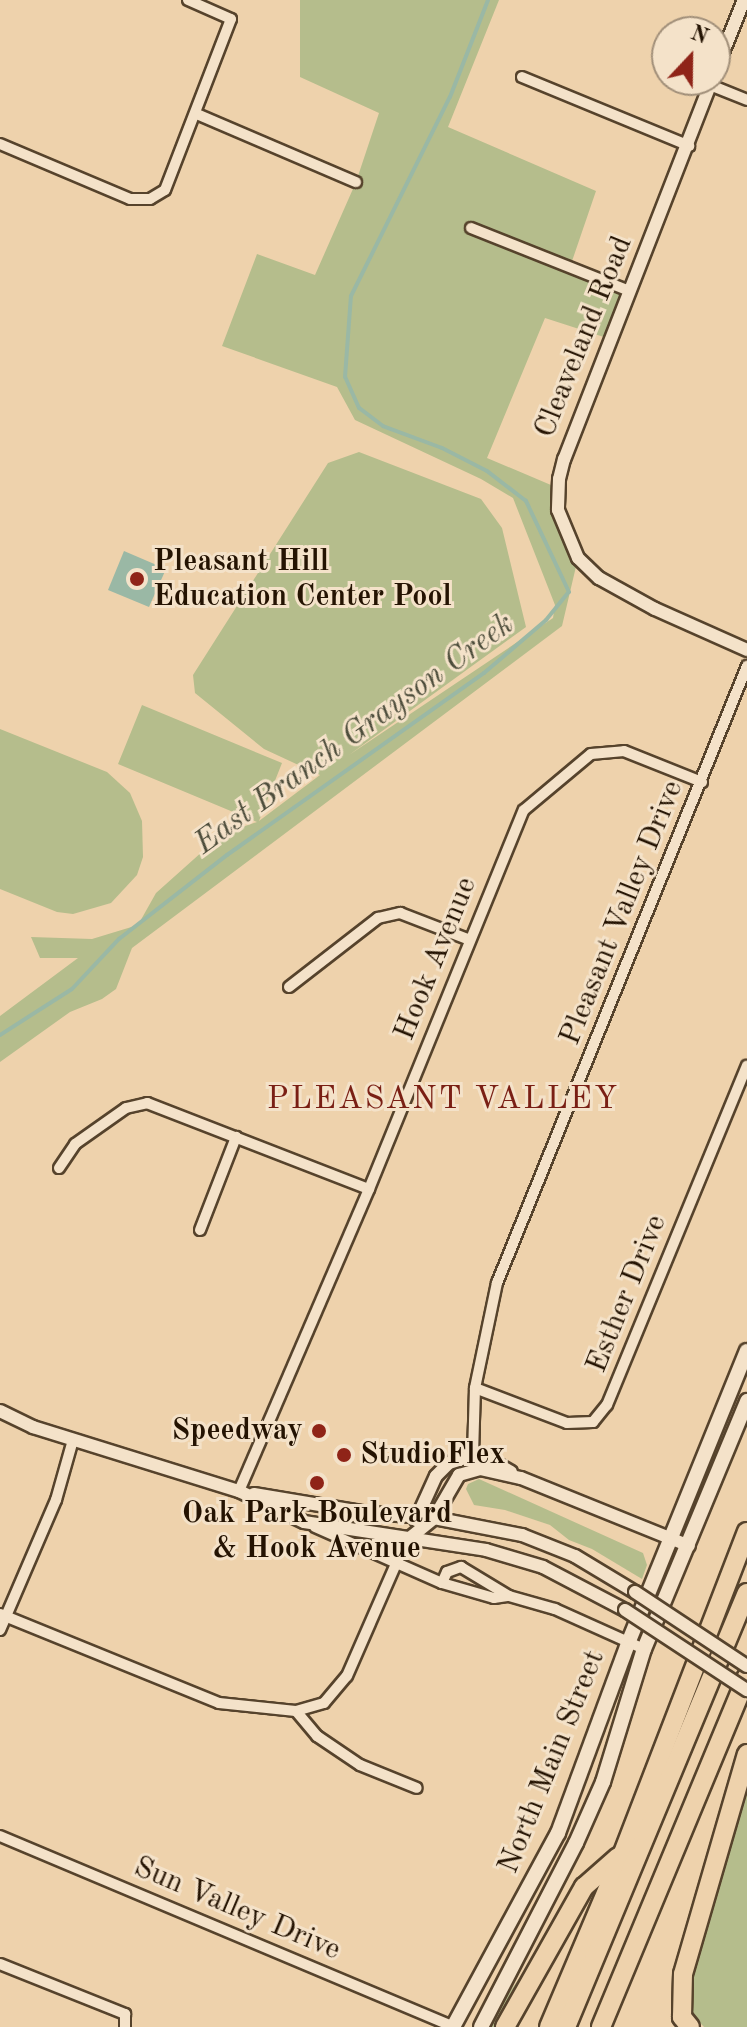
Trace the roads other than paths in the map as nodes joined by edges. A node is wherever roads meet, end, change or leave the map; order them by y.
1 (188, 0) edge
2 (744, 0) edge
3 (731, 32) edge
4 (522, 77) dead end
5 (706, 96) edge
6 (197, 114) junction
7 (0, 144) edge
8 (689, 146) junction
9 (356, 182) dead end
10 (471, 228) dead end
11 (629, 291) junction
12 (747, 650) edge
13 (747, 666) edge
14 (702, 782) junction
15 (470, 940) junction
16 (289, 987) dead end
17 (747, 1066) edge
18 (236, 1137) junction
19 (59, 1168) dead end
20 (369, 1189) junction
21 (200, 1230) dead end
22 (747, 1351) edge
23 (475, 1388) junction
24 (747, 1401) edge
25 (0, 1411) edge
26 (73, 1440) junction
27 (473, 1455) junction
28 (521, 1478) junction
29 (239, 1491) junction
30 (418, 1516) junction
31 (434, 1518) junction
32 (304, 1522) junction
33 (747, 1532) edge
34 (671, 1540) junction
35 (406, 1541) junction
36 (689, 1546) junction
37 (395, 1565) junction
38 (442, 1583) junction
39 (747, 1593) edge
40 (509, 1596) junction
41 (3, 1615) edge
42 (0, 1630) edge
43 (629, 1641) junction
44 (644, 1649) junction
45 (747, 1666) edge
46 (747, 1677) edge
47 (747, 1690) edge
48 (296, 1711) junction
49 (747, 1754) edge
50 (417, 1788) dead end
51 (0, 1836) edge
52 (623, 1853) junction
53 (0, 1964) edge
54 (125, 2027) edge
55 (454, 2027) edge
56 (481, 2027) edge
57 (505, 2027) edge
58 (549, 2027) edge
59 (566, 2027) edge
60 (601, 2027) edge
61 (690, 2027) edge

1 - 6 street
2 - 3 street, Cleaveland Road
4 - 8 street
5 - 8 street, Cleaveland Road
6 - 7 street
6 - 9 street
8 - 11 street, Cleaveland Road
10 - 11 street
11 - 12 street, Cleaveland Road
13 - 14 street, Pleasant Valley Drive
14 - 15 street, Hook Avenue
14 - 23 street, Pleasant Valley Drive
15 - 16 street
15 - 20 street, Hook Avenue
17 - 23 street, Esther Drive
18 - 19 street
18 - 20 street
18 - 21 street
20 - 29 street, Hook Avenue
22 - 34 main road, North Main Street
23 - 27 street, Pleasant Valley Drive
24 - 36 main road, North Main Street
25 - 26 street
26 - 29 street
26 - 41 street
27 - 28 street
27 - 30 street
28 - 31 street
28 - 34 street
29 - 30 street
29 - 32 street
30 - 31 street
30 - 35 street
31 - 35 street
31 - 45 street, bridge
32 - 35 street
32 - 37 street
33 - 52 highway
34 - 36 street
34 - 43 main road, North Main Street
35 - 37 street
35 - 47 street, bridge
36 - 44 main road, North Main Street
37 - 38 street
37 - 48 street
38 - 40 street
38 - 40 street
39 - 59 highway
40 - 43 street
41 - 42 street
41 - 48 street
43 - 44 street
43 - 55 main road, North Main Street
44 - 56 main road, North Main Street
46 - 60 highway
48 - 50 street
49 - 61 highway
51 - 55 street, Sun Valley Drive
52 - 57 highway
52 - 58 highway
53 - 54 street

